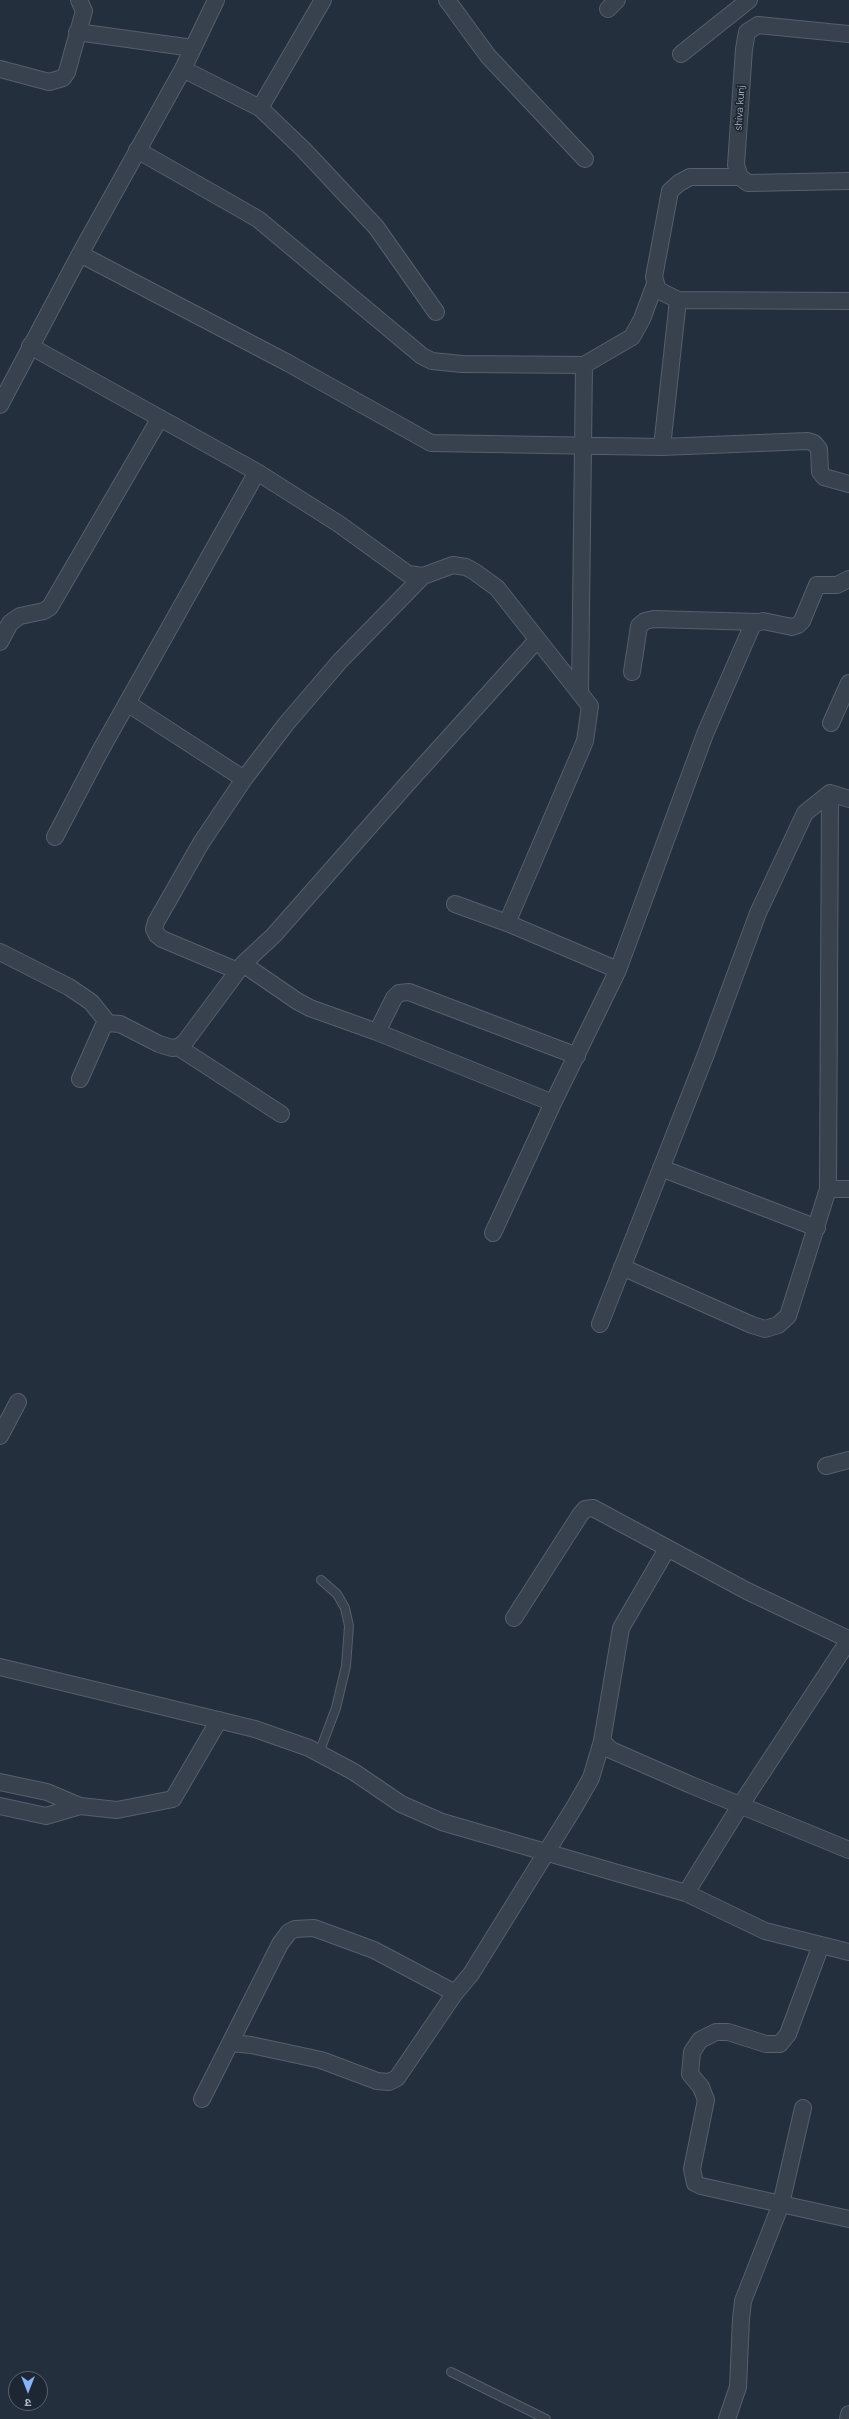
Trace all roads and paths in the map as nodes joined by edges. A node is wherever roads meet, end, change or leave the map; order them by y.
1 (79, 0) edge
2 (216, 0) edge
3 (323, 0) edge
4 (447, 0) edge
5 (749, 0) edge
6 (77, 32) junction
7 (849, 34) edge
8 (193, 48) junction
9 (681, 54) dead end
10 (0, 69) edge
11 (183, 69) junction
12 (260, 108) junction
13 (137, 150) junction
14 (585, 159) dead end
15 (740, 177) junction
16 (849, 181) edge
17 (80, 254) junction
18 (655, 284) junction
19 (678, 300) junction
20 (849, 301) edge
21 (436, 312) dead end
22 (30, 346) junction
23 (584, 365) junction
24 (0, 405) edge
25 (160, 418) junction
26 (583, 444) junction
27 (662, 447) junction
28 (257, 472) junction
29 (849, 484) edge
30 (423, 576) junction
31 (847, 583) edge
32 (758, 622) junction
33 (536, 640) junction
34 (0, 642) edge
35 (632, 672) dead end
36 (849, 682) edge
37 (580, 692) junction
38 (127, 703) junction
39 (831, 723) dead end
40 (244, 779) junction
41 (830, 793) junction
42 (849, 799) edge
43 (55, 837) dead end
44 (455, 904) dead end
45 (505, 922) junction
46 (0, 952) edge
47 (240, 967) junction
48 (618, 970) junction
49 (108, 1023) junction
50 (377, 1032) junction
51 (178, 1047) junction
52 (577, 1056) junction
53 (80, 1079) dead end
54 (553, 1103) junction
55 (281, 1114) dead end
56 (661, 1168) junction
57 (849, 1189) edge
58 (828, 1190) junction
59 (817, 1228) junction
60 (493, 1233) dead end
61 (622, 1267) junction
62 (600, 1324) dead end
63 (18, 1402) dead end
64 (0, 1436) edge
65 (849, 1460) edge
66 (826, 1466) dead end
67 (667, 1549) junction
68 (321, 1580) dead end
69 (514, 1618) dead end
70 (848, 1640) edge
71 (0, 1667) edge
72 (219, 1720) junction
73 (602, 1741) junction
74 (319, 1753) junction
75 (0, 1782) edge
76 (0, 1806) edge
77 (80, 1806) junction
78 (740, 1806) junction
79 (849, 1850) edge
80 (546, 1853) junction
81 (686, 1893) junction
82 (821, 1945) junction
83 (849, 1952) edge
84 (456, 1993) junction
85 (231, 2043) junction
86 (202, 2099) dead end
87 (803, 2108) dead end
88 (781, 2204) junction
89 (849, 2219) edge
90 (451, 2372) dead end
91 (849, 2414) edge
92 (546, 2419) edge
93 (727, 2419) edge
94 (848, 2419) edge

1 - 6 street
2 - 8 street
3 - 12 street
4 - 14 street
5 - 9 street
6 - 8 street
6 - 10 street
7 - 15 street, shiva kunj
8 - 11 street
11 - 12 street
11 - 13 street
12 - 21 street
13 - 17 street
13 - 23 street
15 - 16 street
15 - 18 street
17 - 22 street
17 - 26 street
18 - 19 street
18 - 23 street
19 - 20 street
19 - 27 street
22 - 24 street
22 - 25 street
23 - 26 street
25 - 28 street
25 - 34 street
26 - 27 street
26 - 37 street
27 - 29 street
28 - 30 street
28 - 38 street
30 - 33 street
30 - 40 street
31 - 32 street
32 - 35 street
32 - 48 street
33 - 37 street
33 - 47 street
36 - 39 street
37 - 45 street
38 - 40 street
38 - 43 street
40 - 47 street
41 - 42 street
41 - 56 street
41 - 58 street
44 - 45 street
45 - 48 street
46 - 49 street
47 - 50 street
47 - 51 street
48 - 52 street
49 - 51 street
49 - 53 street
50 - 52 street
50 - 54 street
51 - 55 street
52 - 54 street
54 - 60 street
56 - 59 street
56 - 61 street
57 - 58 street
58 - 59 street
59 - 61 street
61 - 62 street
63 - 64 street
65 - 66 street
67 - 69 street
67 - 70 street
67 - 73 street
68 - 74 lane
70 - 78 street
71 - 72 street
72 - 74 street
72 - 77 street
73 - 78 street
73 - 80 street
74 - 80 street
75 - 77 street
76 - 77 street
78 - 79 street
78 - 81 street
80 - 81 street
80 - 84 street
81 - 82 street
82 - 83 street
82 - 88 street
84 - 85 street
84 - 85 street
85 - 86 street
87 - 88 street
88 - 89 street
88 - 93 street
90 - 92 lane
91 - 94 street

